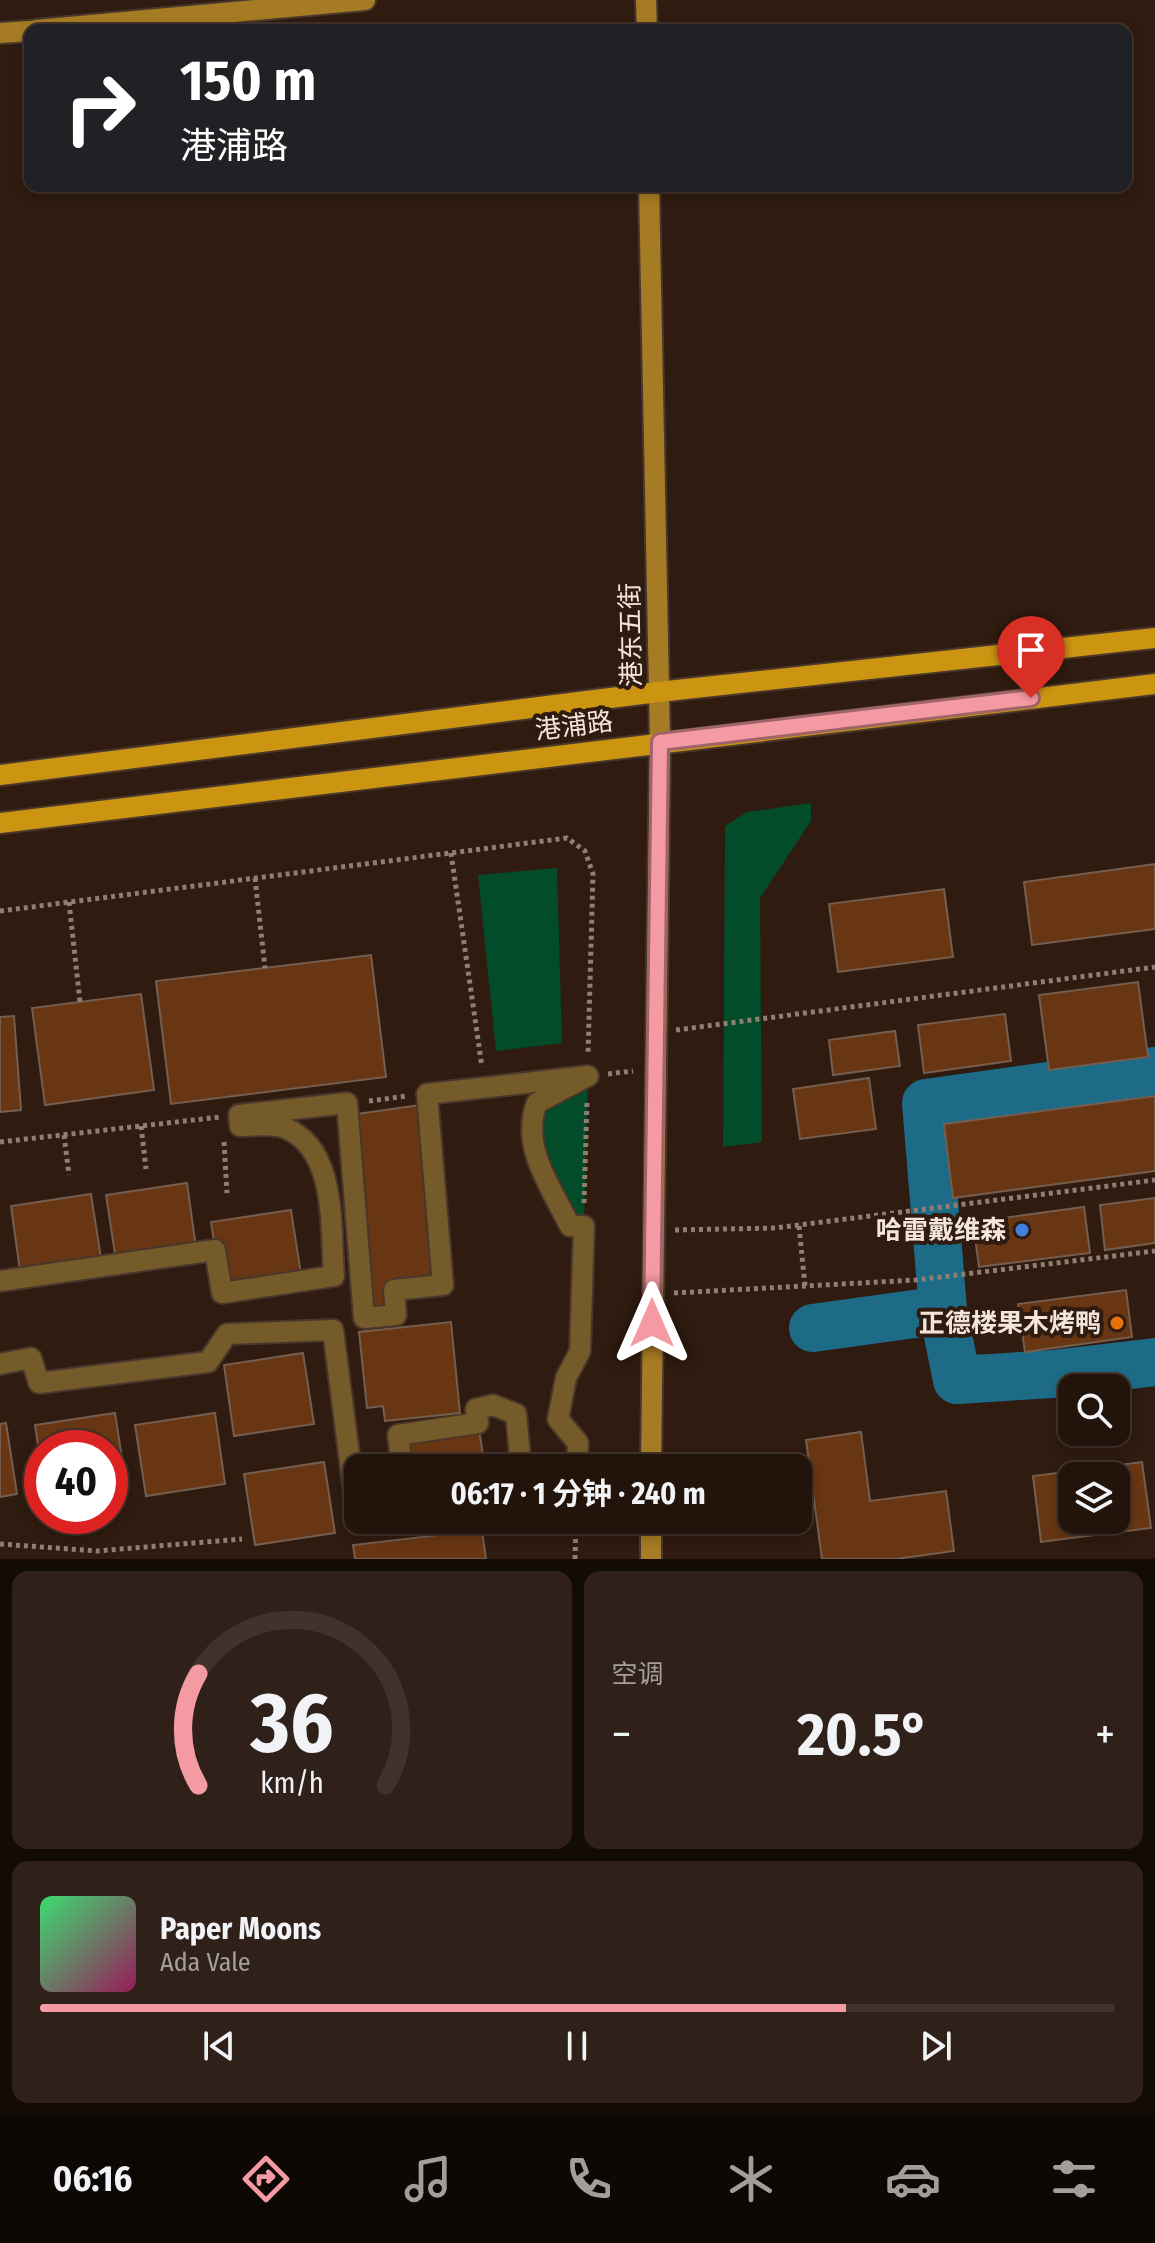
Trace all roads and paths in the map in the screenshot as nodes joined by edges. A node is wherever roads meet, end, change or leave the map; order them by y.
1 (365, 0) edge
2 (646, 0) edge
3 (99, 24) edge
4 (647, 24) edge
5 (24, 31) edge
6 (0, 33) edge
7 (649, 192) edge
8 (1155, 638) edge
9 (1155, 684) edge
10 (658, 692) junction
11 (660, 742) junction
12 (0, 775) edge
13 (0, 823) edge
14 (451, 853) junction
15 (255, 878) junction
16 (69, 902) junction
17 (0, 911) edge
18 (1155, 967) edge
19 (265, 968) dead end
20 (80, 1002) dead end
21 (654, 1033) junction
22 (588, 1076) junction
23 (485, 1088) junction
24 (222, 1117) dead end
25 (141, 1126) dead end
26 (64, 1135) dead end
27 (146, 1169) dead end
28 (69, 1175) dead end
29 (1155, 1180) edge
30 (227, 1193) dead end
31 (584, 1226) junction
32 (799, 1226) junction
33 (653, 1230) junction
34 (1155, 1251) edge
35 (0, 1281) edge
36 (805, 1286) junction
37 (653, 1294) junction
38 (0, 1364) edge
39 (349, 1454) edge
40 (400, 1454) edge
41 (520, 1454) edge
42 (578, 1454) edge
43 (651, 1454) edge
44 (576, 1534) edge
45 (651, 1534) edge
46 (242, 1539) dead end
47 (0, 1544) edge
48 (575, 1559) edge
49 (651, 1559) edge

1 - 3 street
2 - 4 street
5 - 6 street
7 - 10 street, 港东五街
8 - 10 main road, 港浦路
9 - 11 main road, 港浦路
10 - 11 street, 港东五街
10 - 12 main road, 港浦路
11 - 13 main road, 港浦路
11 - 21 street, 港东五街
14 - 15 path
14 - 22 path
14 - 23 path
15 - 16 path
15 - 19 path
16 - 17 path
16 - 20 path
18 - 21 path
21 - 33 street, 港东五街
22 - 23 street
22 - 31 path
22 - 31 street
23 - 35 street
24 - 30 path
25 - 27 path
26 - 28 path
29 - 32 path
31 - 42 street
32 - 33 path
32 - 36 path
33 - 37 street, 港东五街
34 - 36 path
36 - 37 path
37 - 43 street, 港东五街
38 - 39 street
40 - 41 street
44 - 48 path
45 - 49 street
46 - 47 path

